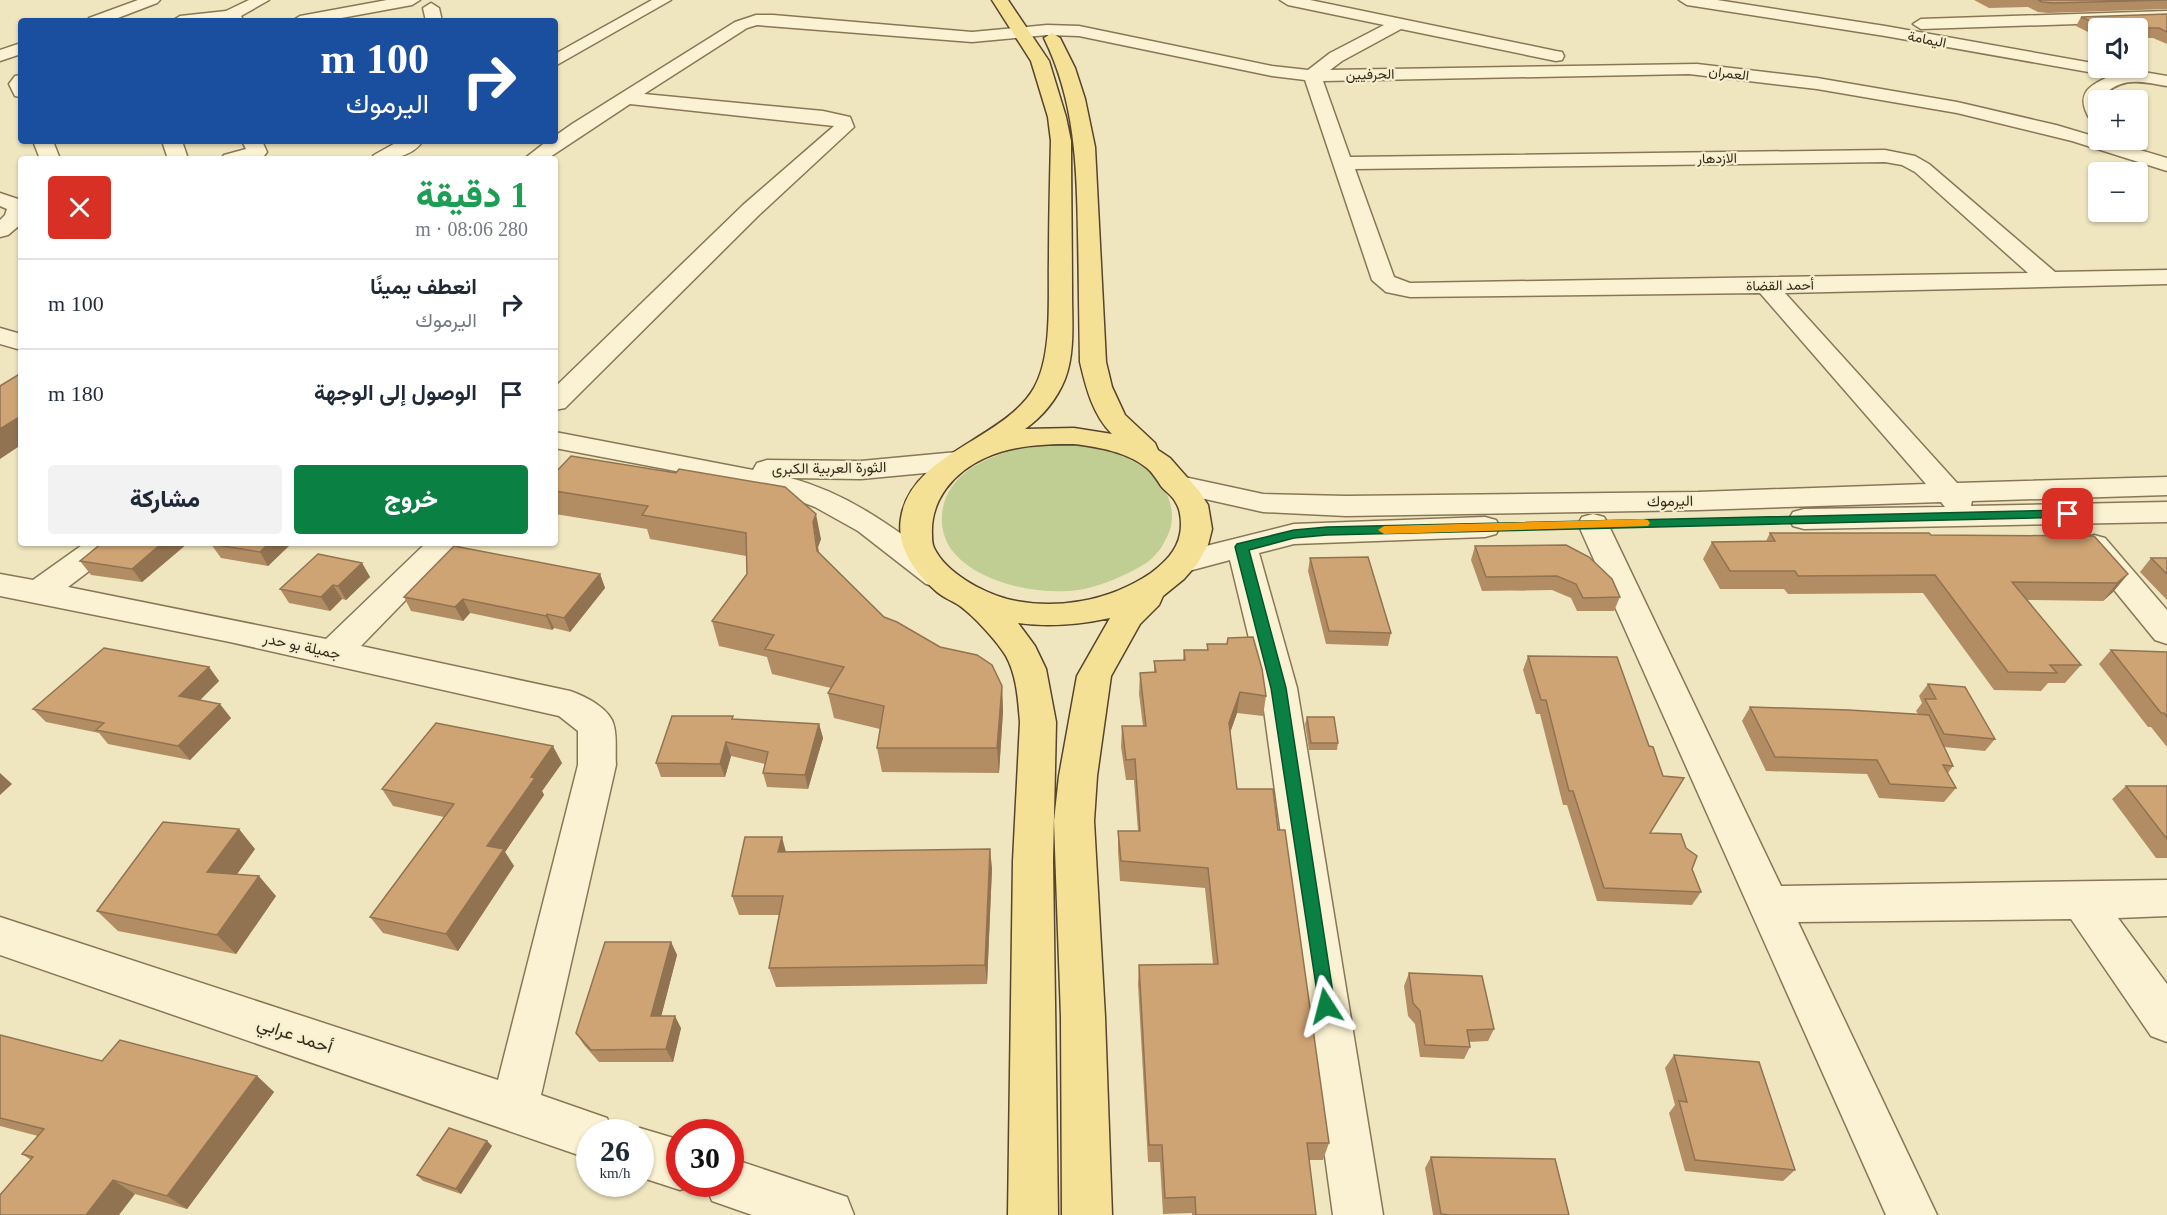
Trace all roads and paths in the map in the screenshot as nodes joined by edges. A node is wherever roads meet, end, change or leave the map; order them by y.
1 (152, 0) edge
2 (261, 0) edge
3 (663, 0) edge
4 (1000, 0) edge
5 (1288, 0) edge
6 (1687, 0) edge
7 (402, 1) edge
8 (1031, 8) dead end
9 (2167, 16) edge
10 (103, 18) edge
11 (232, 18) edge
12 (315, 18) edge
13 (1397, 25) junction
14 (1047, 30) junction
15 (1885, 31) junction
16 (1023, 33) junction
17 (18, 49) edge
18 (1516, 49) junction
19 (0, 56) edge
20 (558, 59) edge
21 (1697, 69) junction
22 (2088, 69) edge
23 (1517, 71) junction
24 (1312, 76) junction
25 (2123, 78) edge
26 (2144, 78) edge
27 (2167, 81) edge
28 (2100, 90) edge
29 (627, 98) junction
30 (558, 143) edge
31 (253, 144) edge
32 (408, 144) edge
33 (557, 144) edge
34 (2134, 150) edge
35 (2137, 153) junction
36 (242, 156) edge
37 (386, 156) edge
38 (539, 156) edge
39 (1342, 164) junction
40 (2167, 165) edge
41 (13, 203) edge
42 (0, 230) edge
43 (2167, 277) edge
44 (2048, 279) junction
45 (1766, 286) junction
46 (0, 336) edge
47 (18, 341) edge
48 (0, 351) edge
49 (18, 352) edge
50 (558, 399) edge
51 (558, 441) edge
52 (967, 456) junction
53 (702, 467) junction
54 (1166, 472) junction
55 (2167, 486) edge
56 (1947, 492) junction
57 (2167, 512) edge
58 (2068, 514) junction
59 (1971, 515) junction
60 (1593, 524) junction
61 (102, 546) edge
62 (442, 546) edge
63 (1242, 547) junction
64 (1185, 561) junction
65 (937, 576) junction
66 (0, 585) edge
67 (1155, 588) junction
68 (38, 592) junction
69 (971, 599) junction
70 (2167, 632) edge
71 (333, 653) junction
72 (2167, 898) edge
73 (2082, 901) junction
74 (1768, 904) junction
75 (0, 936) edge
76 (2167, 1021) edge
77 (514, 1109) junction
78 (576, 1130) edge
79 (744, 1188) edge
80 (829, 1215) edge
81 (1033, 1215) edge
82 (1087, 1215) edge
83 (1358, 1215) edge
84 (1912, 1215) edge

1 - 10 street
2 - 11 street
3 - 20 street
4 - 16 main road
5 - 13 street, العمران
6 - 15 street, اليمامة
7 - 12 street
8 - 14 main road
9 - 15 street
13 - 18 street, العمران
13 - 24 street
14 - 16 street, الحرفيين
14 - 24 street, الحرفيين
14 - 54 main road
15 - 22 street, اليمامة
16 - 29 street, الحرفيين
16 - 52 main road
17 - 19 street
18 - 21 street, العمران
18 - 23 street
21 - 23 street, الحرفيين
21 - 35 street, العمران
23 - 24 street, الحرفيين
24 - 39 street
25 - 28 street
26 - 27 street, اليمامة
29 - 30 street, الحرفيين
29 - 50 street
31 - 36 street
32 - 37 street
33 - 38 street, الحرفيين
34 - 35 street
35 - 40 street, العمران
39 - 44 street, الازدهار
39 - 45 street, أحمد القضاة
41 - 42 street
43 - 44 street, أحمد القضاة
44 - 45 street, أحمد القضاة
45 - 56 street
46 - 47 street
48 - 49 street
51 - 53 street, الثورة العربية الكبرى
52 - 53 street, الثورة العربية الكبرى
52 - 54 main road
52 - 65 main road
53 - 65 street, الثورة العربية الكبرى
54 - 56 street, اليرموك
54 - 64 main road
55 - 56 street, اليرموك
56 - 59 street
57 - 58 street, اليرموك
58 - 59 street, اليرموك
58 - 70 street
59 - 60 street, اليرموك
60 - 63 street, اليرموك
60 - 74 street
61 - 68 street
62 - 71 street
63 - 64 street, اليرموك
63 - 83 street
64 - 67 main road
65 - 69 main road
66 - 68 street, جميلة بو حدر
67 - 69 main road
67 - 82 main road
68 - 71 street, جميلة بو حدر
69 - 81 main road
71 - 77 street, جميلة بو حدر
72 - 73 street
73 - 74 street
73 - 76 street
74 - 84 street
75 - 77 street, أحمد عرابي
77 - 78 street, أحمد عرابي
79 - 80 street

